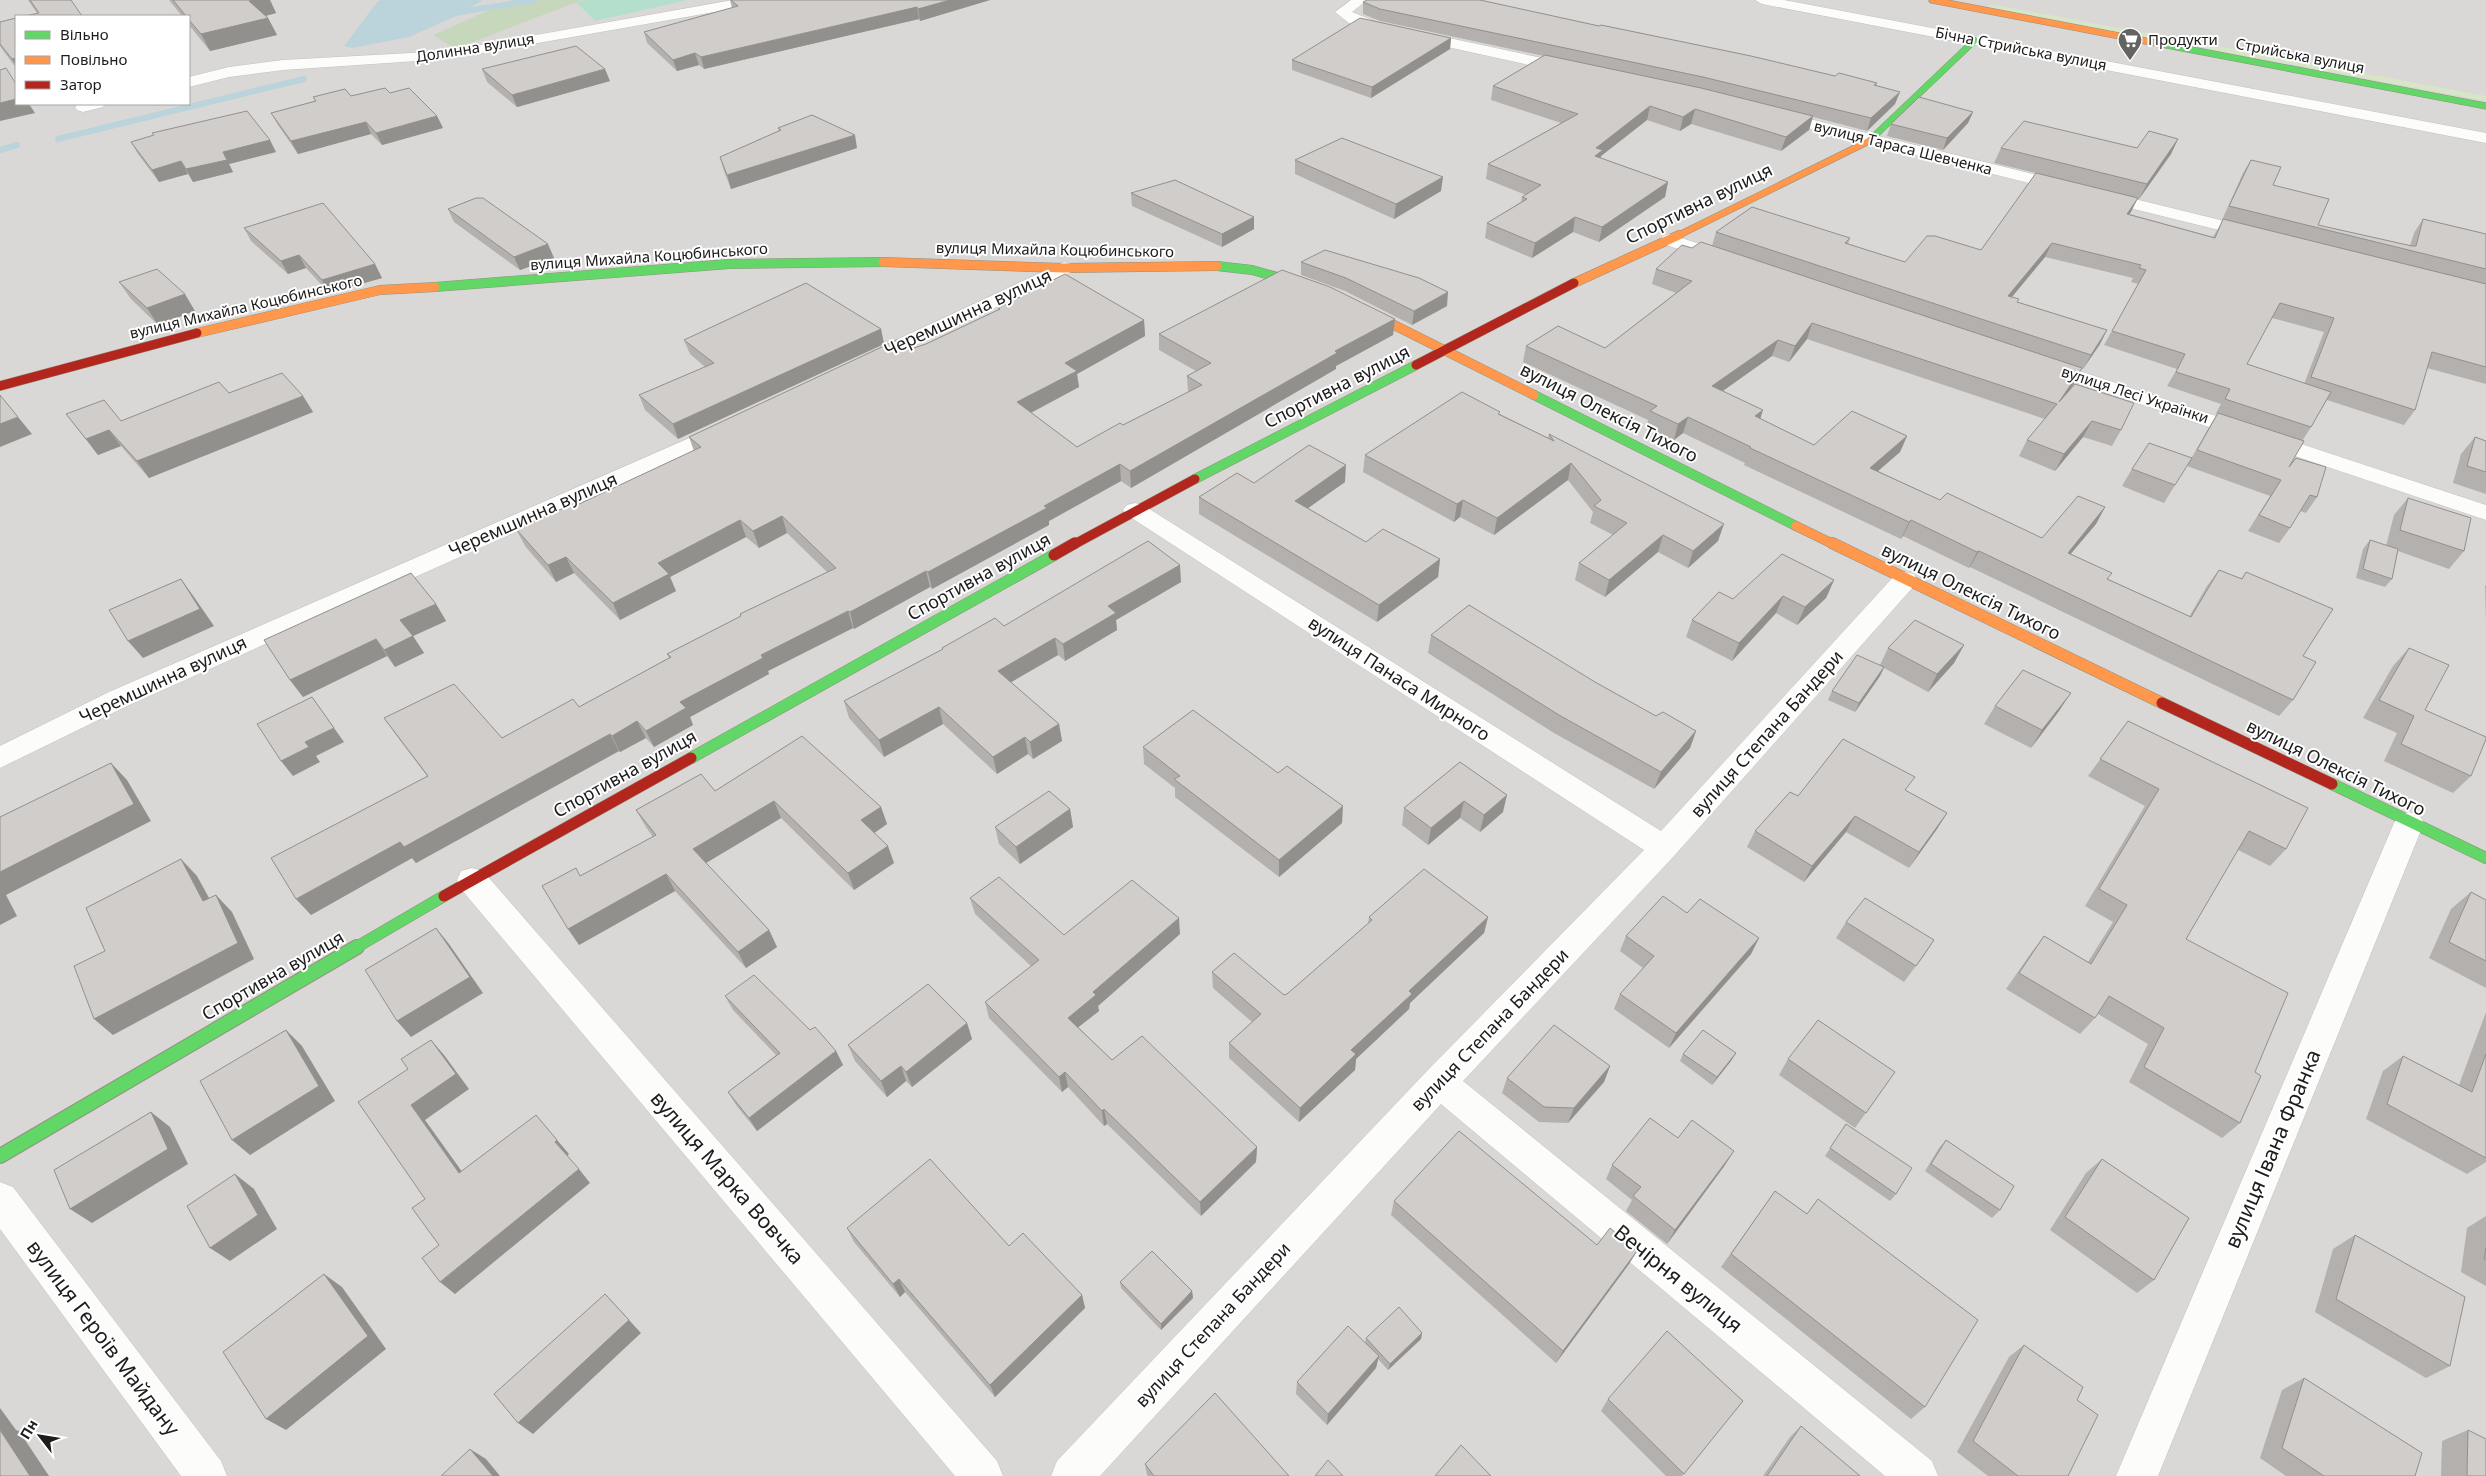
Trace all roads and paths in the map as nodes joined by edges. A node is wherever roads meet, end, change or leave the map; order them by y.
1 (760, 0) edge
2 (1360, 0) edge
3 (1762, 0) edge
4 (1932, 0) edge
5 (1975, 40) junction
6 (1582, 71) edge
7 (190, 82) edge
8 (2486, 106) edge
9 (1756, 111) edge
10 (2486, 138) edge
11 (1870, 140) junction
12 (2272, 238) edge
13 (1669, 240) junction
14 (1744, 265) edge
15 (1064, 268) junction
16 (1319, 290) edge
17 (1346, 301) edge
18 (1446, 350) junction
19 (2026, 359) edge
20 (850, 369) edge
21 (0, 386) edge
22 (744, 420) edge
23 (1135, 510) junction
24 (2486, 513) edge
25 (1905, 580) junction
26 (0, 758) edge
27 (2409, 823) junction
28 (1664, 848) junction
29 (2486, 858) edge
30 (472, 880) junction
31 (1439, 1082) junction
32 (0, 1156) edge
33 (0, 1199) edge
34 (206, 1476) edge
35 (982, 1476) edge
36 (1072, 1476) edge
37 (1917, 1476) edge
38 (2137, 1476) edge

1 - 7 street, Долинна вулиця
2 - 6 street
3 - 5 street, Бічна Стрийська вулиця
4 - 8 main road, Стрийська вулиця
5 - 10 street, Бічна Стрийська вулиця
5 - 11 main road, Спортивна вулиця
9 - 11 street, вулиця Тараса Шевченка
11 - 12 street, вулиця Тараса Шевченка
11 - 13 main road, Спортивна вулиця
13 - 14 street
13 - 18 main road, Спортивна вулиця
15 - 16 main road, вулиця Михайла Коцюбинського
15 - 20 street, Черемшинна вулиця
15 - 21 main road, вулиця Михайла Коцюбинського
17 - 18 main road
18 - 23 main road, Спортивна вулиця
18 - 25 main road, вулиця Олексія Тихого
19 - 24 street, вулиця Лесі Українки
22 - 26 street, Черемшинна вулиця
23 - 28 street, вулиця Панаса Мирного
23 - 30 main road, Спортивна вулиця
25 - 27 main road, вулиця Олексія Тихого
25 - 28 street, вулиця Степана Бандери
27 - 29 main road, вулиця Олексія Тихого
27 - 38 street, вулиця Івана Франка
28 - 31 street, вулиця Степана Бандери
30 - 32 main road, Спортивна вулиця
30 - 35 street, вулиця Марка Вовчка
31 - 36 street, вулиця Степана Бандери
31 - 37 street, Вечірня вулиця
33 - 34 street, вулиця Героїв Майдану

